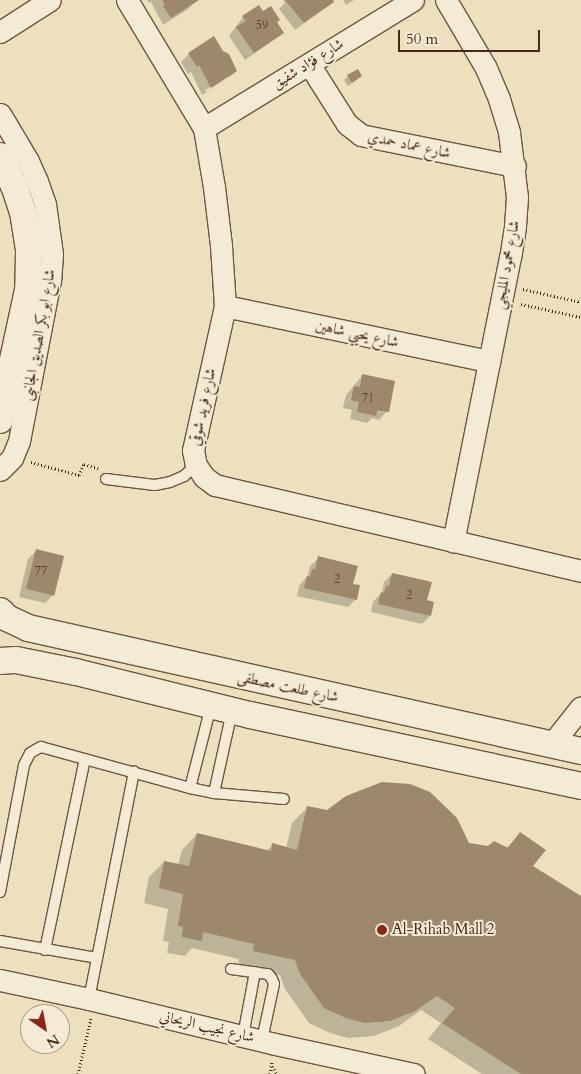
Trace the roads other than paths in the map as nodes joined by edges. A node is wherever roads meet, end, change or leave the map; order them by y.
1 (50, 0) edge
2 (127, 0) edge
3 (413, 0) edge
4 (446, 0) edge
5 (0, 32) edge
6 (309, 64) junction
7 (0, 114) edge
8 (204, 128) junction
9 (0, 156) edge
10 (515, 166) junction
11 (225, 306) junction
12 (489, 362) junction
13 (0, 420) edge
14 (6, 464) edge
15 (196, 465) junction
16 (106, 479) road end
17 (453, 541) junction
18 (581, 571) edge
19 (0, 611) edge
20 (0, 661) edge
21 (581, 707) edge
22 (222, 708) junction
23 (551, 745) junction
24 (581, 751) edge
25 (85, 759) junction
26 (134, 772) junction
27 (581, 786) edge
28 (190, 788) junction
29 (214, 792) junction
30 (284, 799) dead end
31 (0, 892) edge
32 (0, 941) edge
33 (45, 950) junction
34 (97, 958) junction
35 (231, 969) dead end
36 (255, 972) junction
37 (0, 980) edge
38 (92, 999) junction
39 (252, 1038) junction
40 (414, 1074) edge

1 - 5 street
2 - 8 street, شارع فريد شوقي
3 - 6 street, شارع فؤاد شفيق
4 - 10 street, شارع محمود المليجي
6 - 8 street, شارع فؤاد شفيق
6 - 10 street, شارع عماد حمدي
7 - 14 street, شارع ابو بكر الصديق الجانبى
8 - 11 street, شارع فريد شوقي
9 - 13 street
10 - 12 street, شارع محمود المليجي
11 - 12 street, شارع يحيي شاهين
11 - 15 street, شارع فريد شوقي
12 - 17 street, شارع محمود المليجي
15 - 16 lane
15 - 17 street, شارع فريد شوقي
17 - 18 street, شارع فريد شوقي
19 - 23 street, شارع طلعت مصطفى
20 - 22 street
21 - 23 street
22 - 27 street
22 - 28 lane
22 - 29 lane
23 - 24 street, شارع طلعت مصطفى
25 - 26 lane
25 - 31 lane
25 - 33 lane
26 - 28 lane
26 - 34 lane
28 - 29 lane
29 - 30 lane
32 - 33 lane
33 - 34 lane
34 - 38 lane
35 - 36 lane
36 - 39 lane
36 - 39 lane
37 - 38 street, شارع نجيب الريحاني
38 - 39 street, شارع نجيب الريحاني
39 - 40 street, شارع نجيب الريحاني

